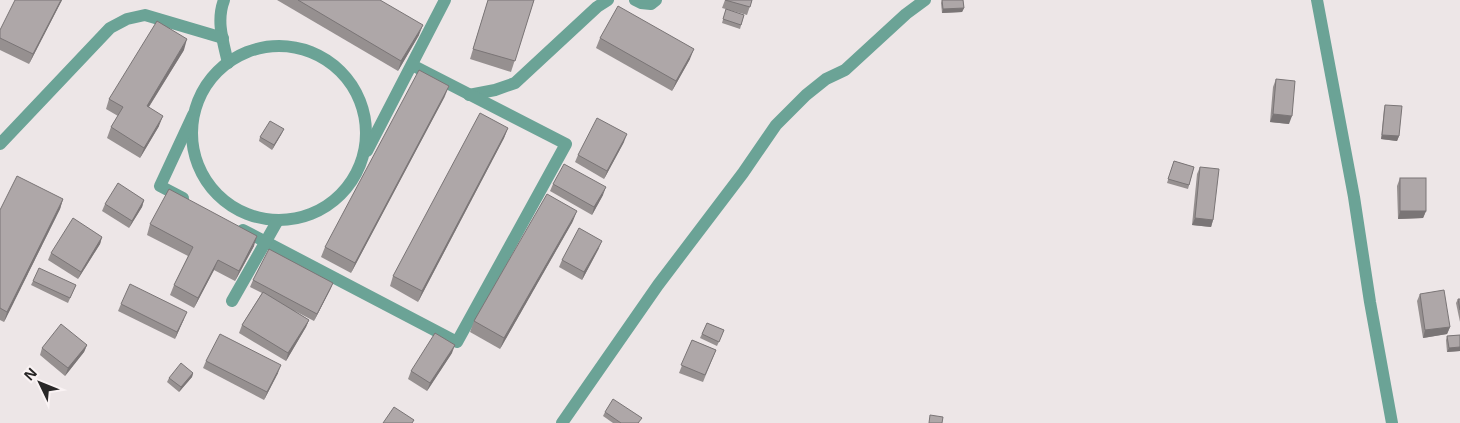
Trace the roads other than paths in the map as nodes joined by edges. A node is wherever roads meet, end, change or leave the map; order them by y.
1 (224, 0) edge
2 (445, 0) edge
3 (608, 0) edge
4 (635, 0) edge
5 (656, 0) edge
6 (925, 0) edge
7 (1317, 0) edge
8 (223, 38) junction
9 (228, 62) junction
10 (412, 65) junction
11 (469, 95) junction
12 (193, 115) junction
13 (0, 144) edge
14 (362, 162) junction
15 (195, 205) edge
16 (278, 220) junction
17 (230, 224) edge
18 (265, 242) junction
19 (232, 301) dead end
20 (562, 423) edge
21 (1392, 423) edge

1 - 8 street
2 - 10 street
3 - 11 street
4 - 5 street
6 - 20 street
7 - 21 street
8 - 9 street
8 - 13 street
9 - 12 street
9 - 14 street
10 - 11 street
10 - 14 street
11 - 18 street
12 - 15 street
12 - 16 street
14 - 16 street
16 - 18 street
17 - 18 street
18 - 19 street

